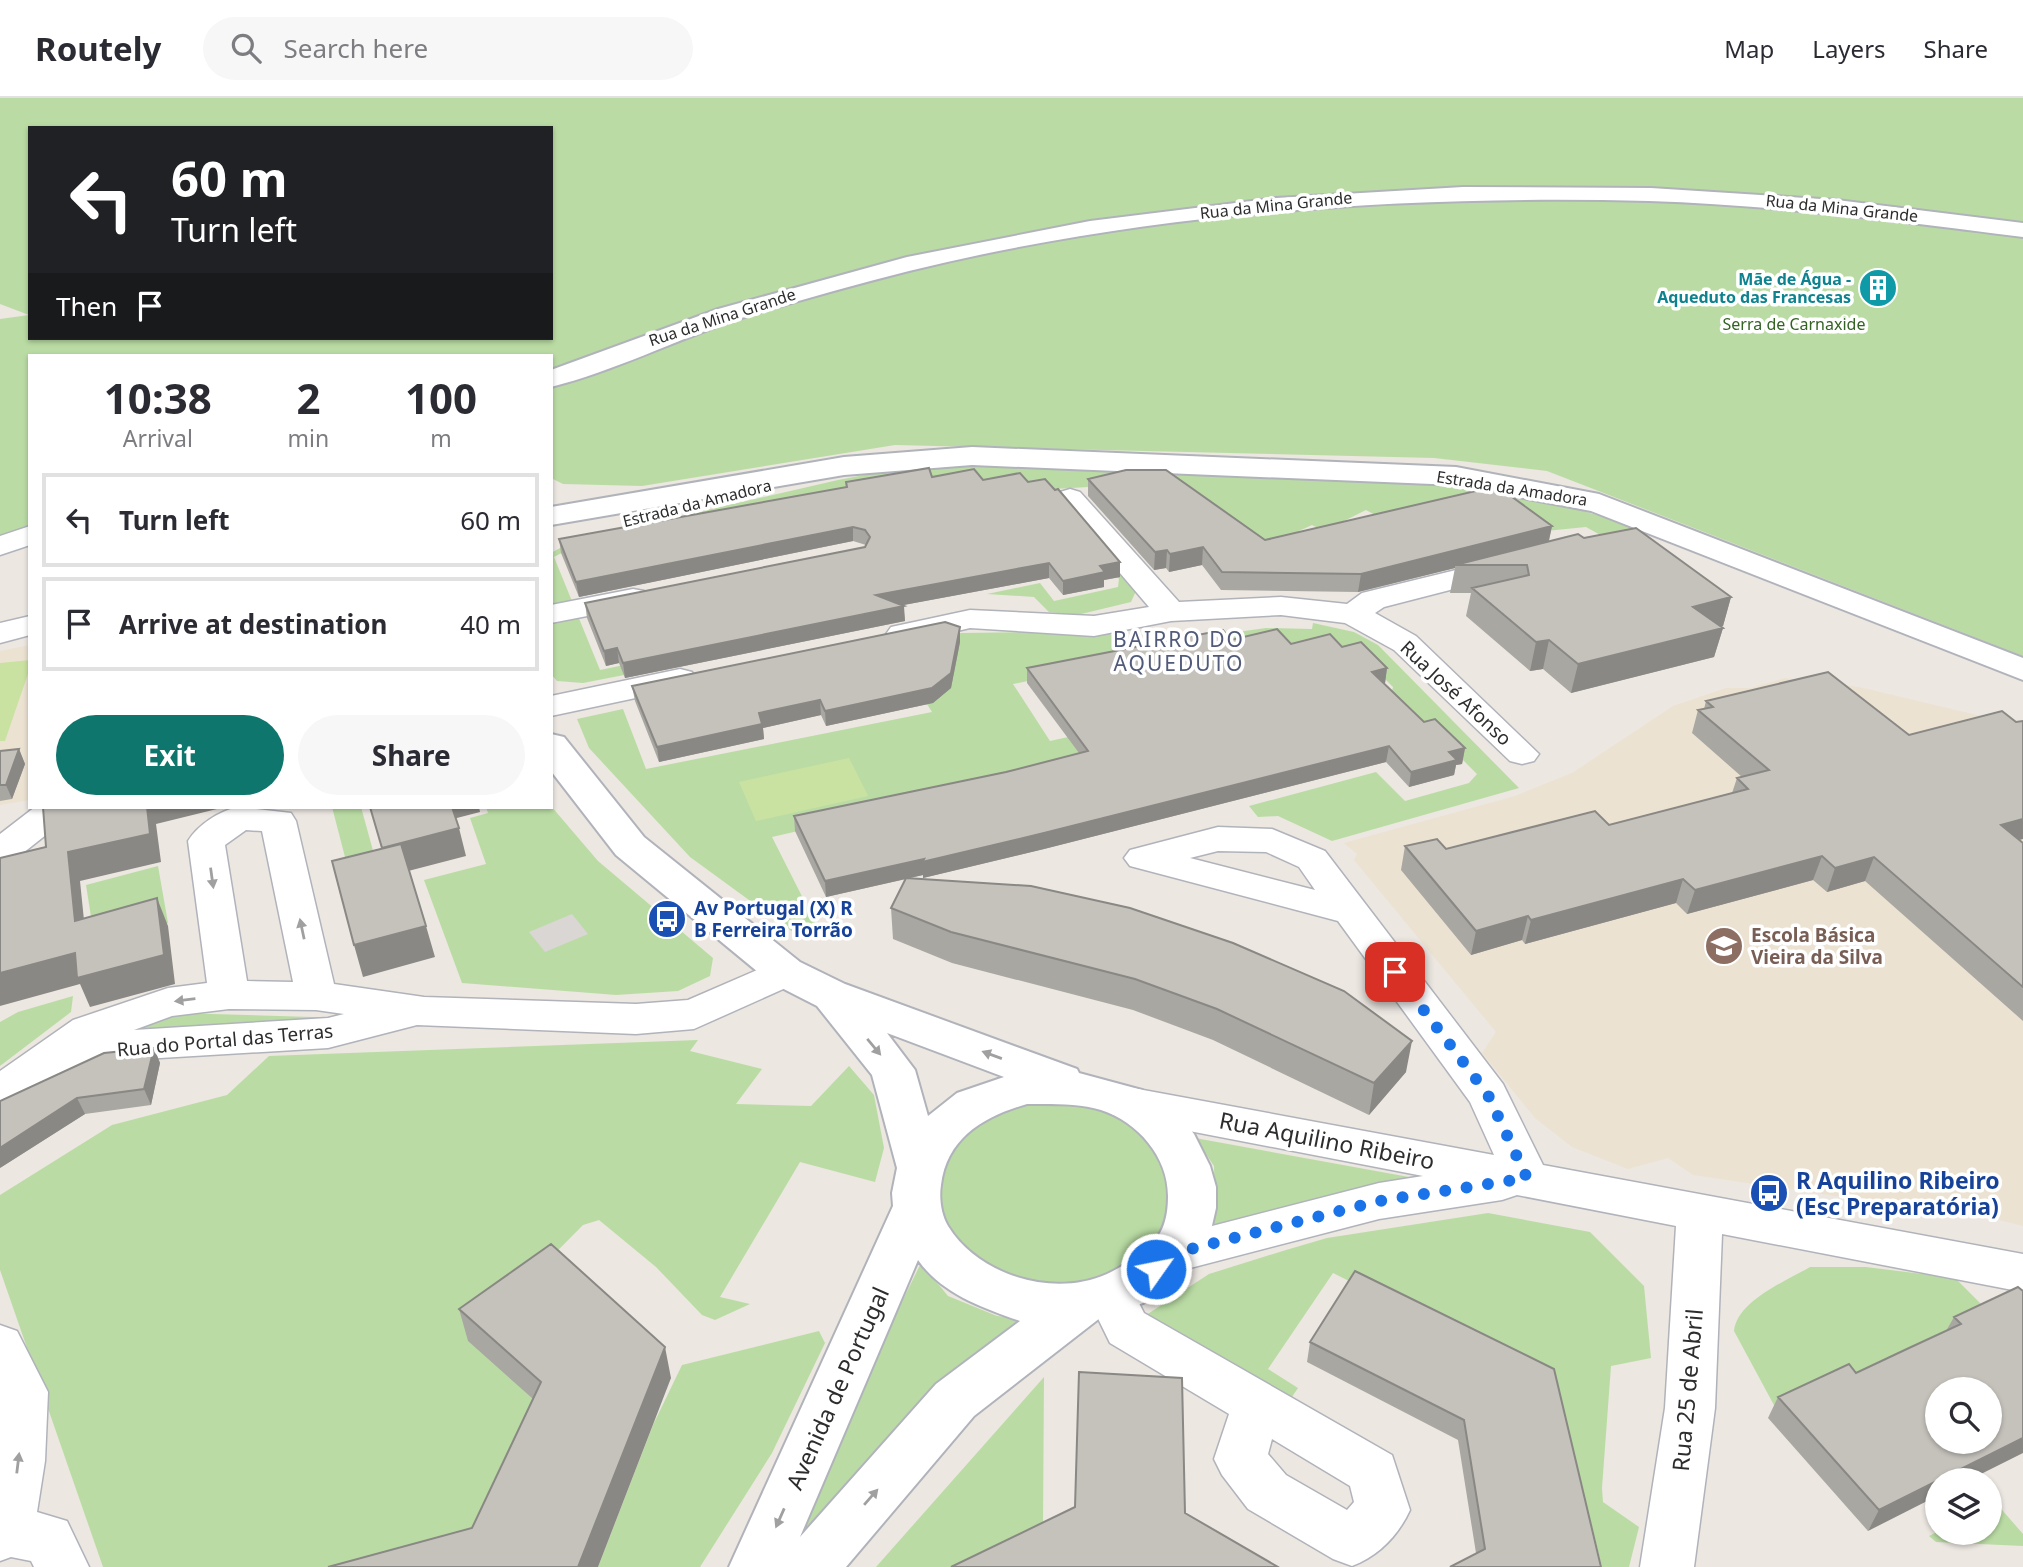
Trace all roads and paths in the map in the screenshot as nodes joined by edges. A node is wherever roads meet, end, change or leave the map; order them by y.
1 (2023, 230) edge
2 (553, 378) edge
3 (844, 466) junction
4 (553, 497) edge
5 (1070, 498) edge
6 (651, 499) junction
7 (553, 516) edge
8 (28, 536) edge
9 (553, 539) edge
10 (0, 546) edge
11 (1533, 560) edge
12 (654, 594) edge
13 (1171, 612) junction
14 (553, 614) edge
15 (1353, 614) junction
16 (28, 626) edge
17 (28, 632) edge
18 (0, 636) edge
19 (873, 640) edge
20 (2023, 670) edge
21 (713, 673) edge
22 (553, 706) edge
23 (553, 748) edge
24 (1522, 754) dead end
25 (55, 809) edge
26 (0, 853) edge
27 (1349, 911) dead end
28 (785, 972) junction
29 (229, 995) junction
30 (830, 995) junction
31 (316, 996) junction
32 (424, 1010) junction
33 (14, 1084) edge
34 (1079, 1087) junction
35 (1127, 1103) junction
36 (1527, 1178) junction
37 (917, 1187) junction
38 (1700, 1212) junction
39 (1175, 1253) junction
40 (2023, 1273) edge
41 (1097, 1298) junction
42 (0, 1346) edge
43 (1258, 1403) dead end
44 (4, 1533) edge
45 (62, 1567) edge
46 (758, 1567) edge
47 (810, 1567) edge
48 (1667, 1567) edge

1 - 2 street, Rua da Mina Grande
3 - 6 street, Estrada da Amadora
3 - 9 street, Estrada da Amadora
3 - 20 street, Estrada da Amadora
4 - 6 street
5 - 13 street
6 - 7 street, Estrada da Amadora
8 - 10 street
11 - 15 street
12 - 14 street
13 - 15 street, Rua José Afonso
13 - 19 street, Rua José Afonso
15 - 24 street, Rua José Afonso
16 - 18 street
17 - 18 street
21 - 22 street
23 - 28 street
25 - 26 street
27 - 36 street
28 - 30 street
28 - 32 street, Rua do Portal das Terras
29 - 31 street, Rua do Portal das Terras
31 -> 29 street
29 -> 33 street, Rua do Portal das Terras
34 -> 30 street
30 -> 37 street
31 - 32 street, Rua do Portal das Terras
32 - 33 street, Rua do Portal das Terras
34 - 35 street
34 - 37 street
35 - 36 street, Rua Aquilino Ribeiro
35 - 39 street
36 - 38 street, Rua Aquilino Ribeiro
36 - 39 street, Rua Aquilino Ribeiro
37 - 41 street
37 -> 46 street, Avenida de Portugal
38 - 40 street, Rua Aquilino Ribeiro
38 - 48 street, Rua 25 de Abril
39 - 41 street
41 - 43 street
47 -> 41 street
44 -> 42 street
44 - 45 street

